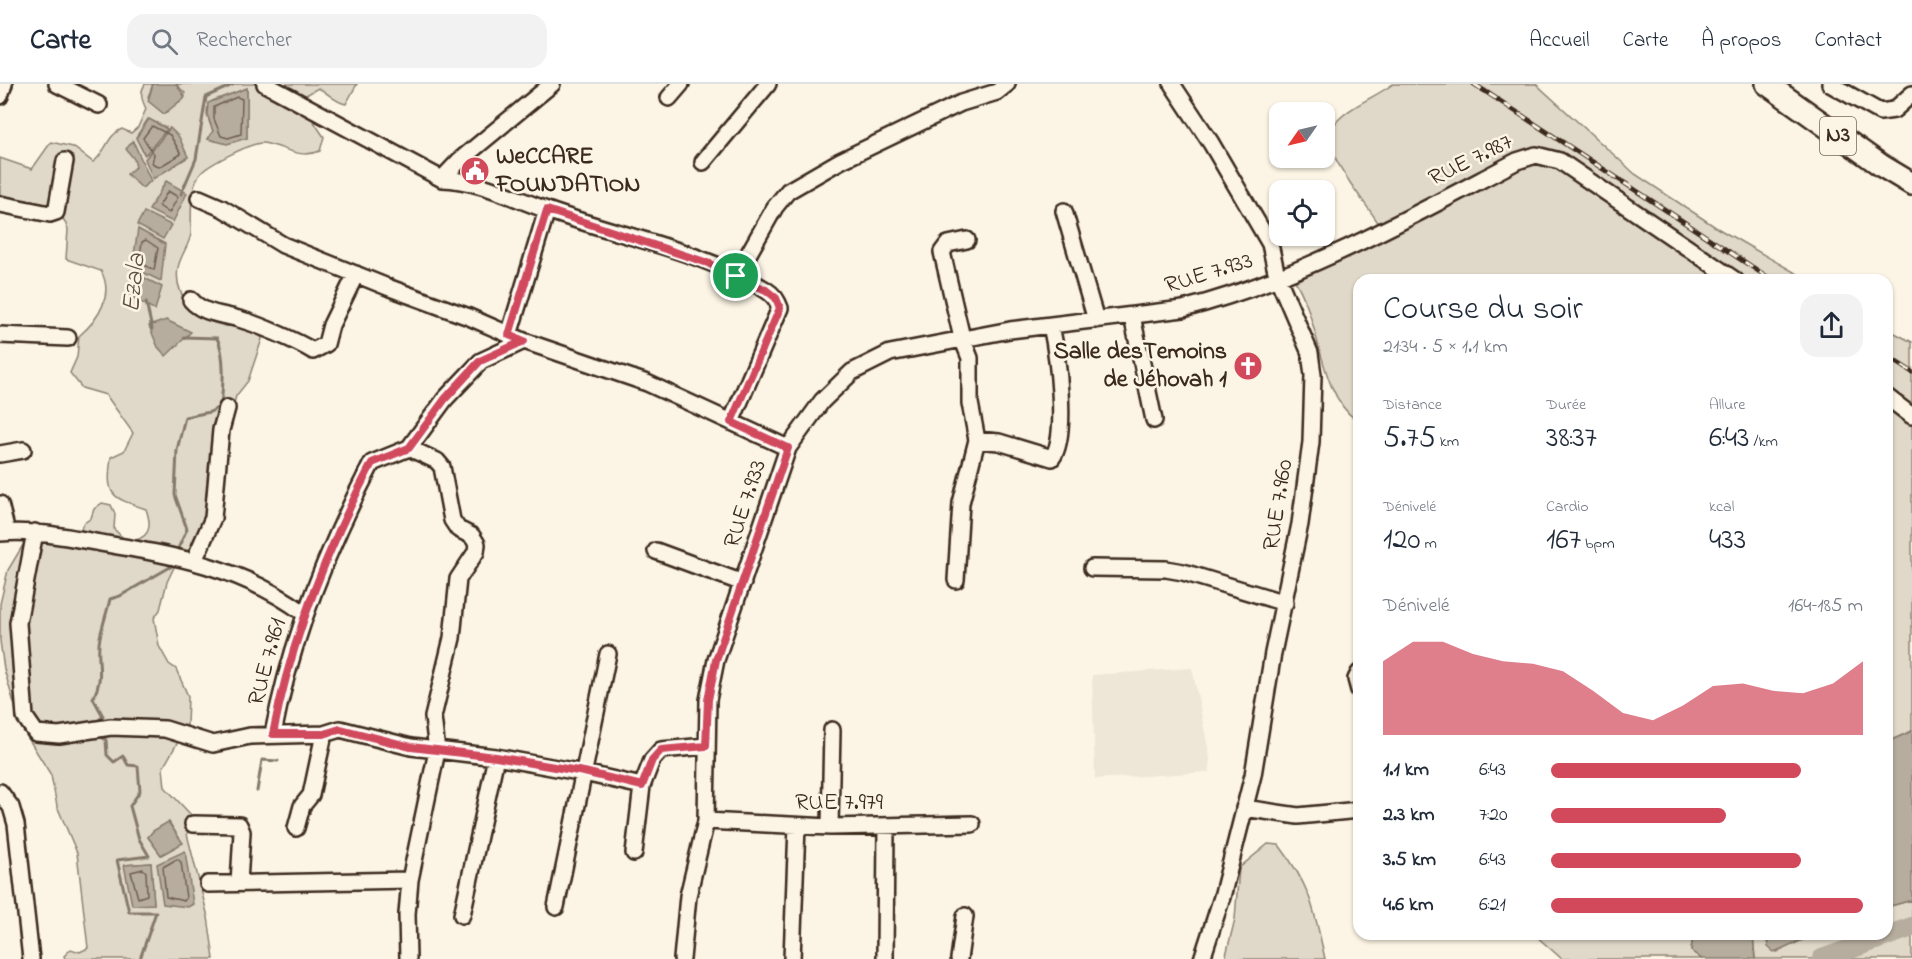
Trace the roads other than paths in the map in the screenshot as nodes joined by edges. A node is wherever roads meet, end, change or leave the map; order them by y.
1 (4, 84) edge
2 (57, 84) edge
3 (265, 84) edge
4 (681, 84) edge
5 (768, 84) edge
6 (1007, 84) edge
7 (1172, 84) edge
8 (1767, 84) edge
9 (1830, 84) edge
10 (544, 86) edge
11 (1912, 94) edge
12 (0, 96) edge
13 (669, 98) dead end
14 (99, 105) dead end
15 (65, 161) dead end
16 (703, 162) dead end
17 (442, 179) junction
18 (1912, 184) edge
19 (199, 198) dead end
20 (0, 204) edge
21 (547, 210) junction
22 (1064, 211) dead end
23 (967, 240) dead end
24 (356, 273) junction
25 (1727, 274) edge
26 (736, 276) junction
27 (1277, 276) junction
28 (191, 300) dead end
29 (1132, 316) junction
30 (1096, 320) junction
31 (1051, 325) junction
32 (0, 334) edge
33 (509, 335) junction
34 (68, 338) dead end
35 (962, 338) junction
36 (524, 341) junction
37 (1893, 402) edge
38 (227, 408) dead end
39 (1912, 416) edge
40 (1154, 420) dead end
41 (731, 422) junction
42 (977, 440) junction
43 (409, 448) junction
44 (788, 448) junction
45 (23, 450) dead end
46 (0, 454) edge
47 (0, 504) edge
48 (35, 532) junction
49 (4, 533) edge
50 (656, 550) dead end
51 (182, 558) junction
52 (1092, 568) dead end
53 (956, 580) dead end
54 (743, 583) junction
55 (1285, 603) junction
56 (304, 613) junction
57 (608, 654) dead end
58 (832, 730) dead end
59 (273, 734) junction
60 (324, 734) junction
61 (706, 746) junction
62 (437, 751) junction
63 (496, 757) junction
64 (584, 772) junction
65 (642, 786) junction
66 (0, 792) edge
67 (1244, 808) junction
68 (1353, 811) edge
69 (706, 821) junction
70 (193, 824) dead end
71 (972, 824) dead end
72 (797, 826) junction
73 (830, 826) junction
74 (886, 826) junction
75 (296, 828) dead end
76 (634, 853) dead end
77 (410, 880) junction
78 (239, 883) junction
79 (208, 884) dead end
80 (556, 907) dead end
81 (462, 915) dead end
82 (965, 916) dead end
83 (31, 959) edge
84 (408, 959) edge
85 (682, 959) edge
86 (792, 959) edge
87 (885, 959) edge
88 (959, 959) edge
89 (1202, 959) edge

1 - 12 street
2 - 14 street
3 - 17 street
4 - 13 street
5 - 16 street
6 - 26 street
7 - 27 street, RUE 7.960
8 - 18 highway, N3
9 - 11 street
10 - 17 street
15 - 20 street
17 - 21 street
19 - 24 street
21 - 26 street
21 - 33 street
22 - 30 street
23 - 35 street
24 - 28 street
24 - 33 street
25 - 27 street, RUE 7.987
26 - 41 street
27 - 29 street, RUE 7.933
27 - 55 street, RUE 7.960
29 - 30 street, RUE 7.933
29 - 40 street
30 - 31 street, RUE 7.933
31 - 35 street, RUE 7.933
31 - 42 street
32 - 34 street
33 - 36 street
35 - 42 street
35 - 44 street, RUE 7.933
36 - 41 street
36 - 43 street
37 - 39 street
38 - 51 street
41 - 44 street
42 - 53 street
43 - 56 street, RUE 7.961
43 - 62 street
44 - 54 street, RUE 7.933
45 - 46 street
47 - 49 street
48 - 49 street
48 - 51 street
48 - 59 street
50 - 54 street
51 - 56 street
52 - 55 street
54 - 61 street, RUE 7.933
55 - 67 street, RUE 7.960
56 - 59 street, RUE 7.961
57 - 64 street
58 - 73 street
59 - 60 street, RUE 7.961
60 - 62 street, RUE 7.961
60 - 75 street
61 - 65 street
61 - 69 street, RUE 7.933
62 - 63 street, RUE 7.961
62 - 77 street
63 - 64 street, RUE 7.961
63 - 81 street
64 - 65 street, RUE 7.961
64 - 80 street
65 - 76 street
66 - 83 street
67 - 68 street
67 - 89 street, RUE 7.960
69 - 72 street, RUE 7.979
69 - 85 street, RUE 7.933
70 - 78 street
71 - 74 street, RUE 7.979
72 - 73 street, RUE 7.979
72 - 86 street
73 - 74 street, RUE 7.979
74 - 87 street
77 - 78 street
77 - 84 street
78 - 79 street
82 - 88 street

